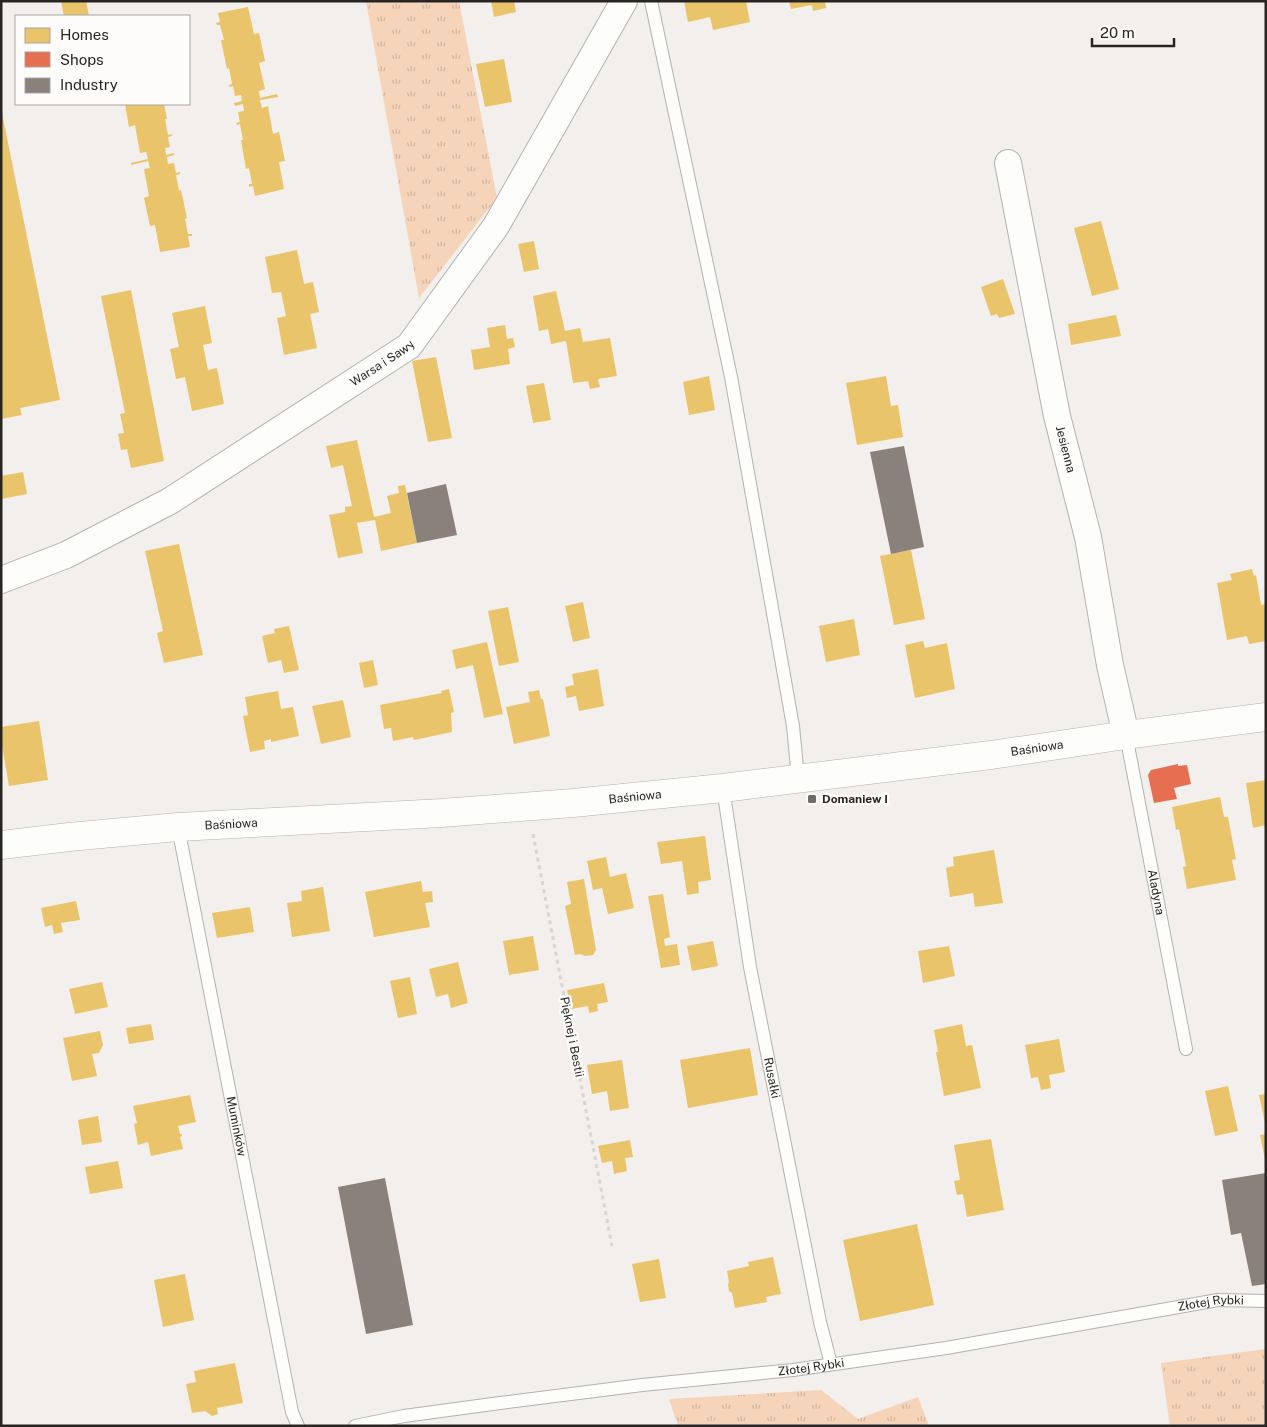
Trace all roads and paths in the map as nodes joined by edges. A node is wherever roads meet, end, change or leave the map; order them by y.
1 (624, 1) edge
2 (651, 1) edge
3 (1008, 163) dead end
4 (1, 580) edge
5 (1266, 718) edge
6 (1126, 735) junction
7 (798, 778) junction
8 (723, 788) junction
9 (178, 827) junction
10 (532, 828) dead end
11 (1, 845) edge
12 (1186, 1049) dead end
13 (612, 1246) dead end
14 (1266, 1302) edge
15 (831, 1364) junction
16 (298, 1426) edge
17 (355, 1426) edge

1 - 4 street, Warsa i Sawy
2 - 7 lane
3 - 6 street, Jesienna
5 - 6 main road, Baśniowa
6 - 7 main road, Baśniowa
6 - 12 lane, Aladyna
7 - 8 main road, Baśniowa
8 - 9 main road, Baśniowa
8 - 15 lane, Rusałki
9 - 11 main road, Baśniowa
9 - 16 lane, Muminków
10 - 13 path, Pięknej i Bestii
14 - 15 lane, Złotej Rybki
15 - 17 lane, Złotej Rybki

